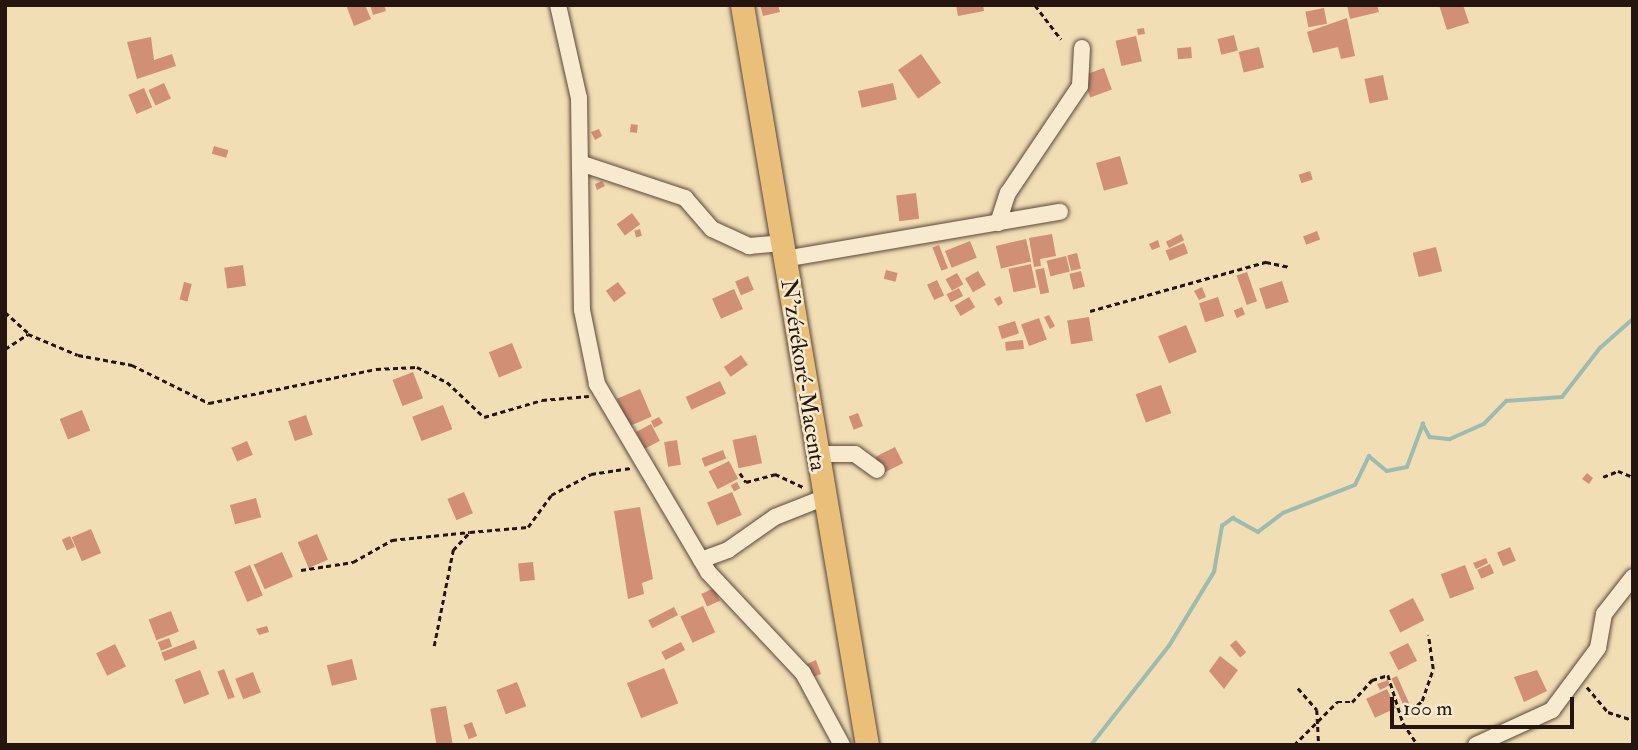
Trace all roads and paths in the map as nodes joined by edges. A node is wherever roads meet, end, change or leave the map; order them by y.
1 (558, 5) edge
2 (742, 5) edge
3 (1035, 5) edge
4 (1061, 39) dead end
5 (1082, 48) dead end
6 (583, 164) junction
7 (1060, 212) dead end
8 (998, 223) junction
9 (783, 251) junction
10 (1289, 267) dead end
11 (5, 312) edge
12 (1090, 312) dead end
13 (28, 334) junction
14 (5, 349) edge
15 (603, 395) junction
16 (816, 454) junction
17 (644, 466) junction
18 (877, 470) dead end
19 (740, 473) dead end
20 (1603, 477) dead end
21 (1633, 477) edge
22 (823, 498) junction
23 (470, 532) junction
24 (701, 560) junction
25 (301, 570) dead end
26 (1633, 577) edge
27 (1428, 635) dead end
28 (434, 646) dead end
29 (1578, 676) junction
30 (1298, 688) dead end
31 (1403, 717) junction
32 (1633, 720) edge
33 (1319, 722) junction
34 (842, 745) edge
35 (867, 745) edge
36 (1294, 745) edge
37 (1319, 745) edge
38 (1418, 745) edge
39 (1476, 745) edge

1 - 6 street
2 - 9 highway, N'zérékoré-Macenta
3 - 4 path
5 - 8 street
6 - 9 street
6 - 15 street
7 - 8 street
8 - 9 street
9 - 16 highway, N'zérékoré-Macenta
10 - 12 path
11 - 13 path
13 - 14 path
13 - 15 path
15 - 17 street
16 - 18 street
16 - 22 highway, N'zérékoré-Macenta
17 - 23 path
17 - 24 street
19 - 22 path
20 - 21 path
22 - 24 street
22 - 35 highway, N'zérékoré-Macenta
23 - 25 path
23 - 28 path
24 - 34 street
26 - 29 street
27 - 31 path
29 - 32 path
29 - 39 street
30 - 33 path
31 - 33 path
31 - 38 path
33 - 36 path
33 - 37 path

